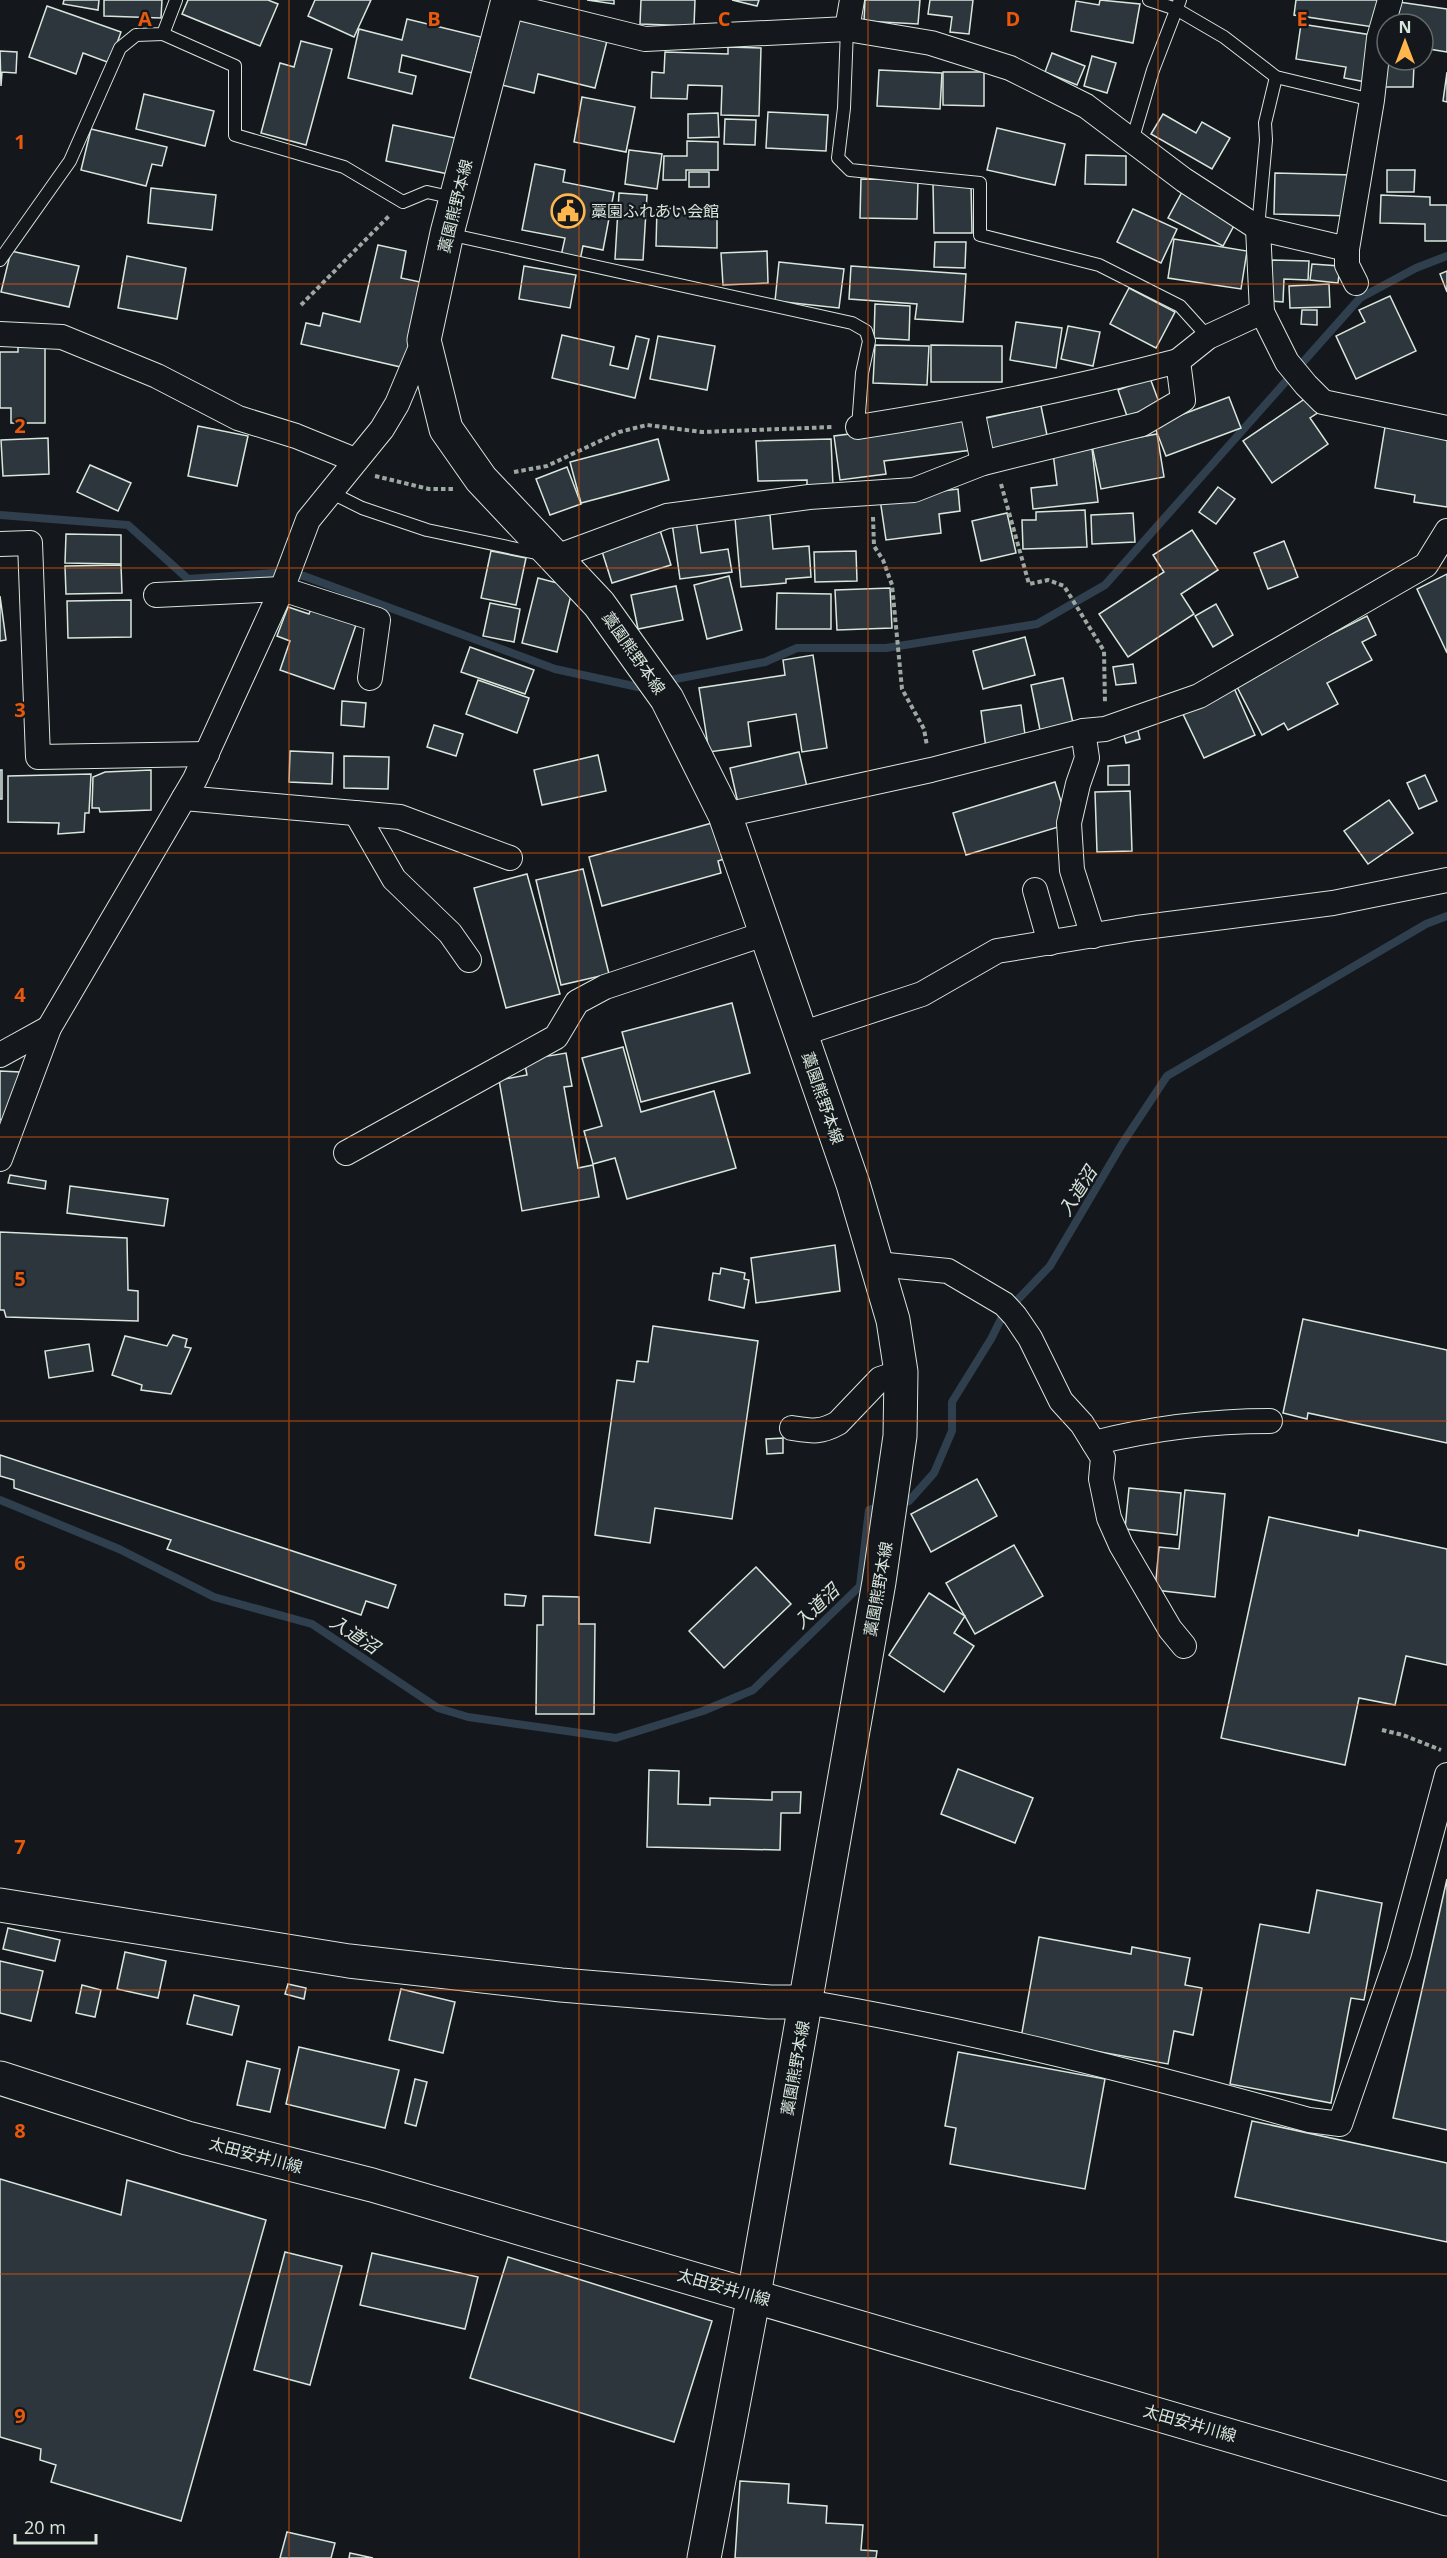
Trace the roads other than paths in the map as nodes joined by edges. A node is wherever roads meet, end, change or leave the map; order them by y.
1 (176, 0) edge
2 (852, 0) edge
3 (1149, 0) edge
4 (1390, 0) edge
5 (508, 2) edge
6 (1178, 4) edge
7 (847, 29) junction
8 (163, 34) junction
9 (1276, 77) junction
10 (1372, 100) junction
11 (1132, 141) junction
12 (456, 199) junction
13 (1258, 228) junction
14 (447, 233) junction
15 (1347, 249) junction
16 (0, 260) edge
17 (1356, 283) dead end
18 (1262, 312) junction
19 (0, 334) edge
20 (1208, 336) junction
21 (424, 340) junction
22 (1178, 361) junction
23 (972, 409) junction
24 (858, 427) joint
25 (1447, 428) edge
26 (355, 460) junction
27 (989, 462) junction
28 (330, 492) junction
29 (1447, 531) edge
30 (0, 543) edge
31 (556, 557) junction
32 (282, 589) junction
33 (156, 595) dead end
34 (370, 678) dead end
35 (1094, 730) junction
36 (207, 754) junction
37 (184, 798) junction
38 (356, 813) junction
39 (726, 815) junction
40 (510, 858) dead end
41 (1447, 880) edge
42 (1035, 890) dead end
43 (767, 933) junction
44 (1093, 936) junction
45 (1050, 943) junction
46 (469, 960) dead end
47 (49, 1028) junction
48 (801, 1034) junction
49 (0, 1055) edge
50 (346, 1153) dead end
51 (0, 1159) edge
52 (878, 1264) junction
53 (901, 1372) junction
54 (1270, 1421) dead end
55 (792, 1428) dead end
56 (1094, 1443) junction
57 (1184, 1646) dead end
58 (1447, 1775) edge
59 (0, 1905) edge
60 (806, 2002) junction
61 (0, 2078) edge
62 (754, 2295) junction
63 (1447, 2499) edge
64 (704, 2558) edge

1 - 8 lane
2 - 7 street
3 - 6 lane
4 - 10 street
5 - 7 street
5 - 12 main road, 藁園熊野本線
6 - 9 lane
6 - 11 lane
7 - 11 street
7 - 20 lane
8 - 12 lane
8 - 16 lane
9 - 10 lane
9 - 13 lane
10 - 15 street
11 - 13 street
12 - 14 main road, 藁園熊野本線
13 - 15 street
13 - 18 street
14 - 21 main road, 藁園熊野本線
14 - 24 lane
15 - 17 street
18 - 20 street
18 - 25 street
19 - 26 street
20 - 22 street
21 - 26 street
21 - 31 main road, 藁園熊野本線
22 - 23 street
22 - 27 street
23 - 24 street
23 - 27 street
26 - 28 street
27 - 31 street
28 - 31 lane
28 - 32 street
29 - 35 street
30 - 36 street
31 - 39 main road, 藁園熊野本線
32 - 33 street
32 - 34 street
32 - 36 street
35 - 39 street
35 - 44 street
36 - 37 street
37 - 38 street
37 - 47 street
38 - 40 street
38 - 46 street
39 - 43 main road, 藁園熊野本線
41 - 44 street
42 - 45 street
43 - 48 main road, 藁園熊野本線
43 - 50 street
44 - 45 street
45 - 48 street
47 - 49 street
47 - 51 street
48 - 52 main road, 藁園熊野本線
52 - 53 main road, 藁園熊野本線
52 - 56 street
53 - 55 street
53 - 60 main road, 藁園熊野本線
54 - 56 street
56 - 57 street
58 - 60 street
59 - 60 main road
60 - 62 main road, 藁園熊野本線
61 - 62 main road, 太田安井川線
62 - 63 main road, 太田安井川線
62 - 64 main road, 藁園熊野本線

